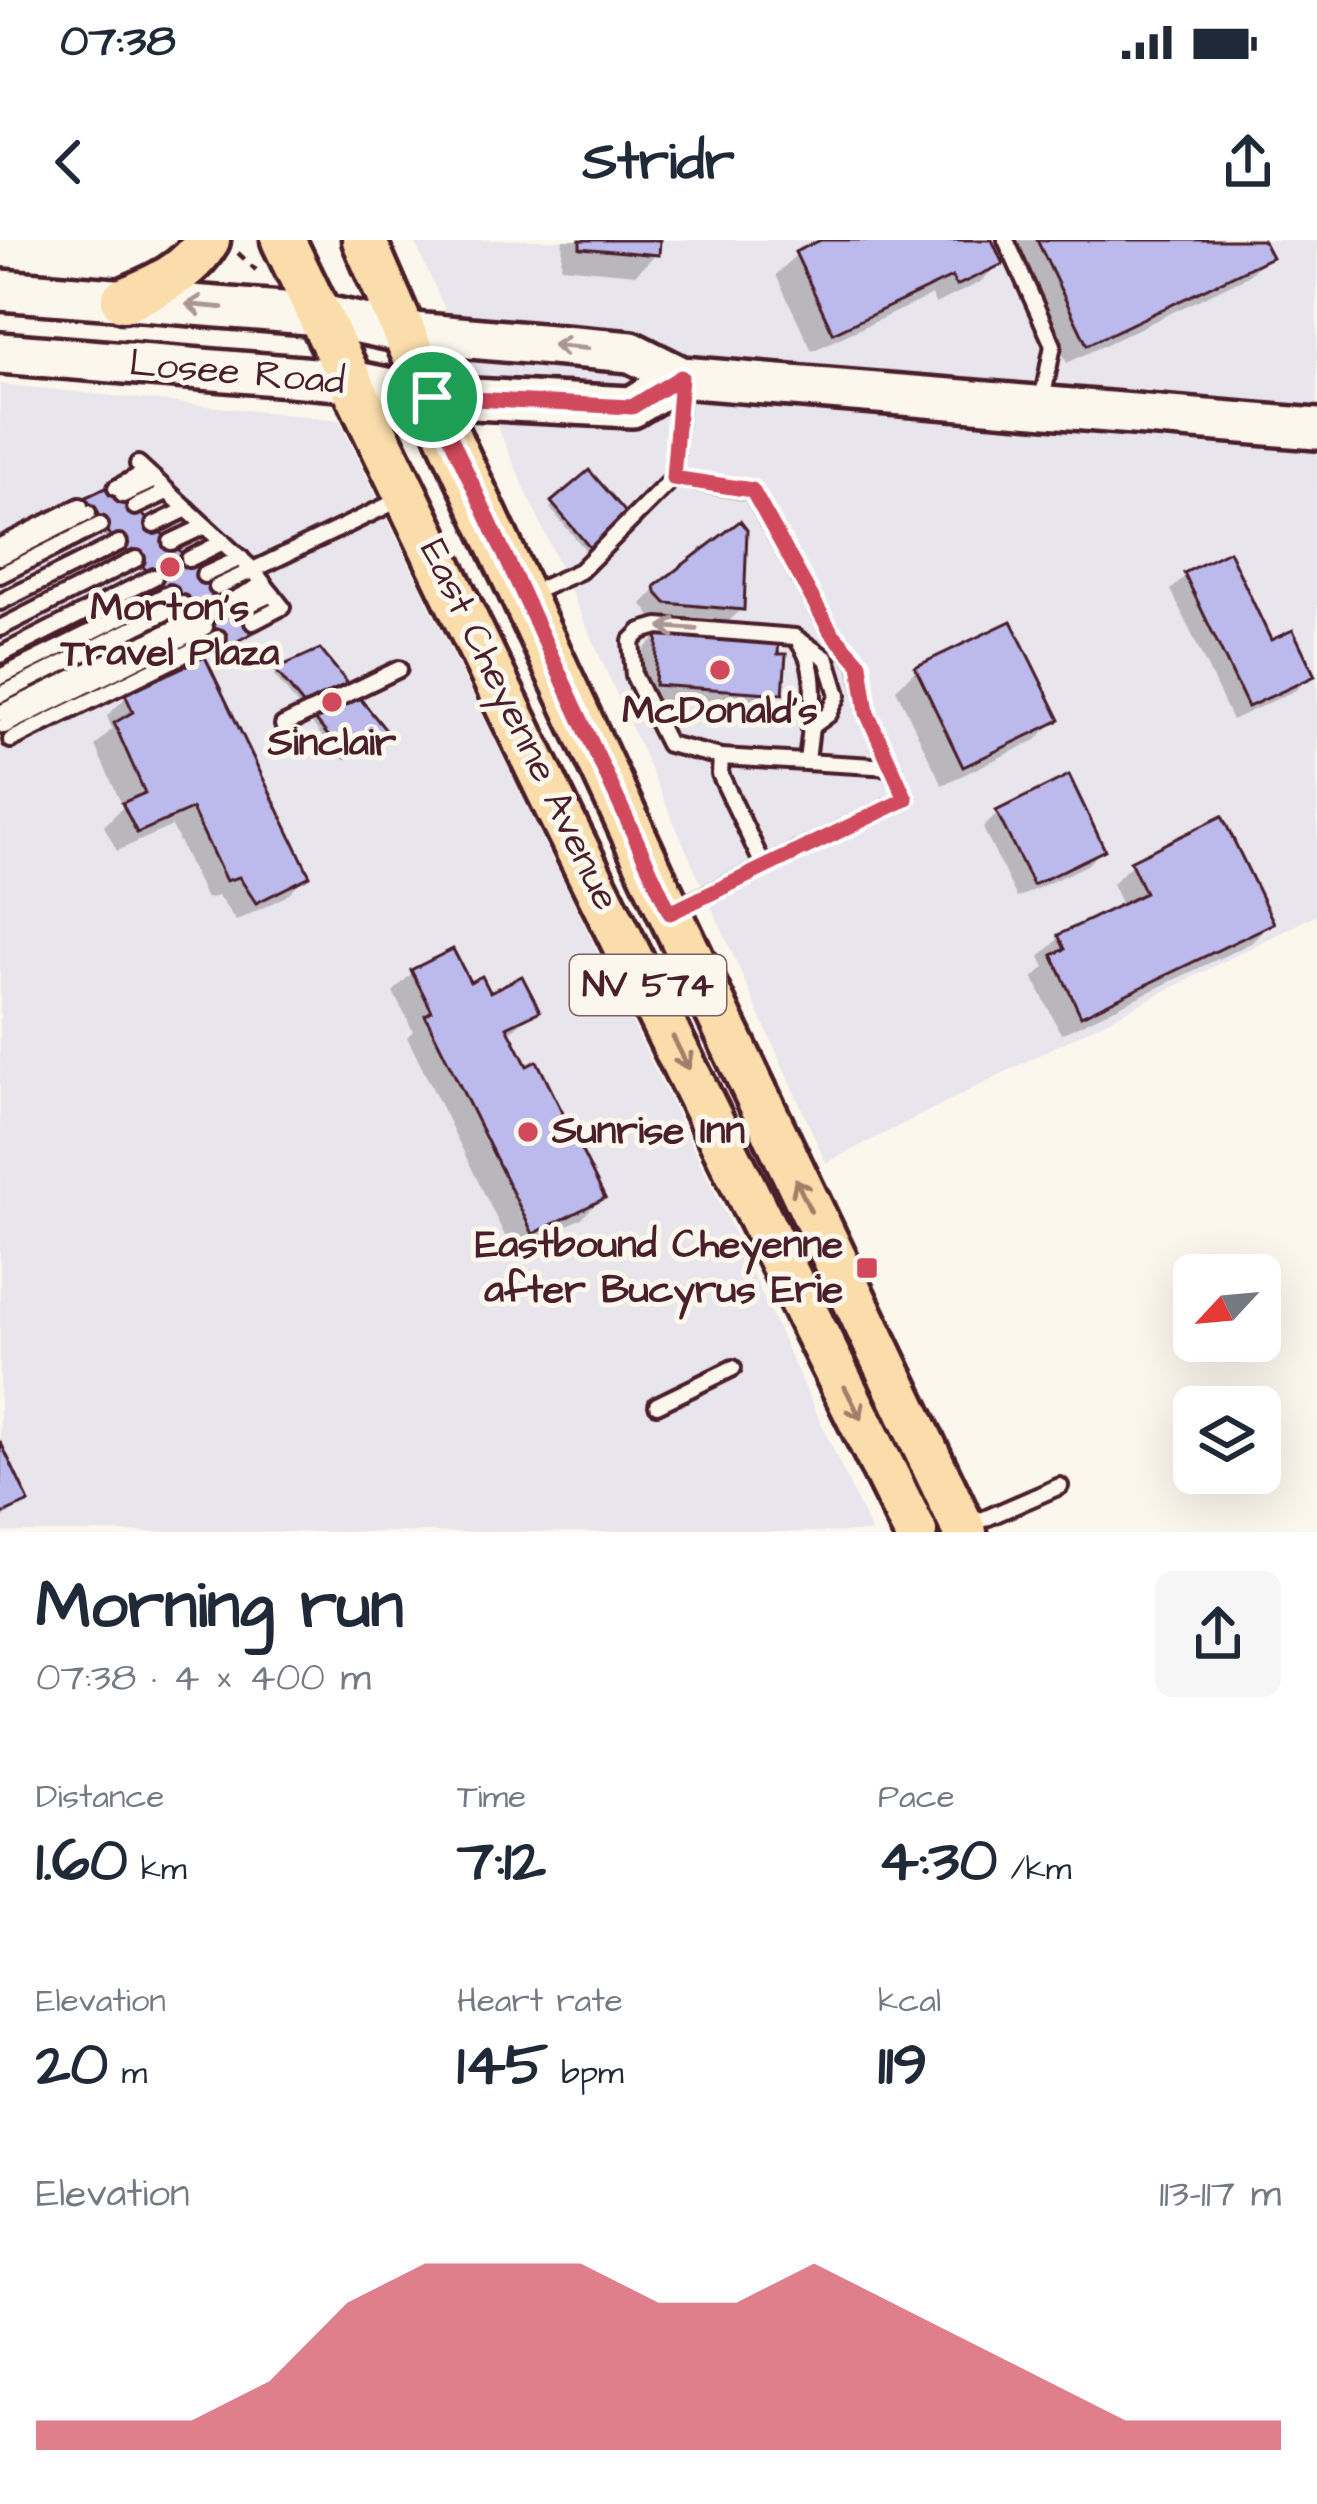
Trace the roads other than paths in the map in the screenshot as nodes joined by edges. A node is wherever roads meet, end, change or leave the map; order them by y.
1 (364, 240) edge
2 (1006, 240) edge
3 (221, 245) edge
4 (269, 255) edge
5 (0, 290) edge
6 (123, 300) junction
7 (320, 315) junction
8 (401, 332) junction
9 (0, 353) edge
10 (681, 377) junction
11 (352, 381) junction
12 (432, 397) junction
13 (1041, 406) junction
14 (1317, 429) edge
15 (673, 478) junction
16 (119, 492) dead end
17 (167, 492) junction
18 (407, 496) junction
19 (135, 507) dead end
20 (187, 509) junction
21 (100, 525) dead end
22 (154, 525) dead end
23 (205, 526) junction
24 (171, 542) dead end
25 (223, 542) junction
26 (119, 543) dead end
27 (0, 546) edge
28 (0, 557) edge
29 (241, 558) junction
30 (136, 559) dead end
31 (189, 559) dead end
32 (253, 569) junction
33 (204, 574) dead end
34 (0, 575) edge
35 (154, 577) dead end
36 (217, 587) dead end
37 (268, 589) junction
38 (170, 592) dead end
39 (524, 597) junction
40 (0, 602) edge
41 (182, 604) dead end
42 (235, 605) dead end
43 (201, 622) dead end
44 (253, 622) dead end
45 (0, 628) edge
46 (795, 637) junction
47 (218, 638) dead end
48 (0, 655) edge
49 (398, 669) dead end
50 (0, 676) edge
51 (0, 694) edge
52 (283, 725) dead end
53 (5, 726) edge
54 (810, 728) junction
55 (721, 757) junction
56 (807, 762) junction
57 (891, 766) junction
58 (764, 867) junction
59 (670, 913) junction
60 (733, 1368) dead end
61 (657, 1405) dead end
62 (889, 1474) junction
63 (1060, 1486) dead end
64 (957, 1531) edge
65 (915, 1532) edge

1 - 8 main road, East Cheyenne Avenue / NV 574
2 - 13 lane
3 - 6 main road
4 - 7 main road, East Cheyenne Avenue / NV 574
5 - 6 main road, Losee Road
7 -> 6 main road, Losee Road
7 - 8 main road, Losee Road
7 - 11 main road, East Cheyenne Avenue / NV 574
10 -> 8 main road, Losee Road
8 - 12 main road, East Cheyenne Avenue / NV 574
9 - 11 main road, Losee Road
10 - 12 main road, Losee Road
10 - 13 main road, Losee Road
10 - 15 lane
11 - 12 main road, Losee Road
11 - 18 main road, East Cheyenne Avenue / NV 574
12 - 39 main road, East Cheyenne Avenue / NV 574
13 - 14 main road, Losee Road
15 - 39 lane
15 - 57 lane
16 - 17 lane
17 - 19 lane
17 - 20 lane
18 - 32 lane
18 -> 62 main road, East Cheyenne Avenue / NV 574
20 - 22 lane
20 - 23 lane
21 - 34 lane
23 - 24 lane
23 - 25 lane
25 - 29 lane
25 - 31 lane
26 - 40 lane
27 - 28 lane
29 - 32 lane
29 - 33 lane
30 - 45 lane
32 - 36 lane
32 - 37 lane
35 - 48 lane
37 - 42 lane
37 - 44 lane
38 - 50 lane
39 - 59 main road, East Cheyenne Avenue / NV 574
41 - 51 lane
43 - 53 lane
46 - 54 lane
46 - 54 lane
46 -> 55 lane
47 - 53 lane
49 - 52 lane
54 - 56 lane
55 - 56 lane
55 - 58 lane
56 - 57 lane
57 - 58 lane
58 - 59 lane
64 -> 59 main road, East Cheyenne Avenue / NV 574
60 - 61 lane
62 - 64 main road
62 - 65 main road, East Cheyenne Avenue / NV 574
63 - 64 lane

